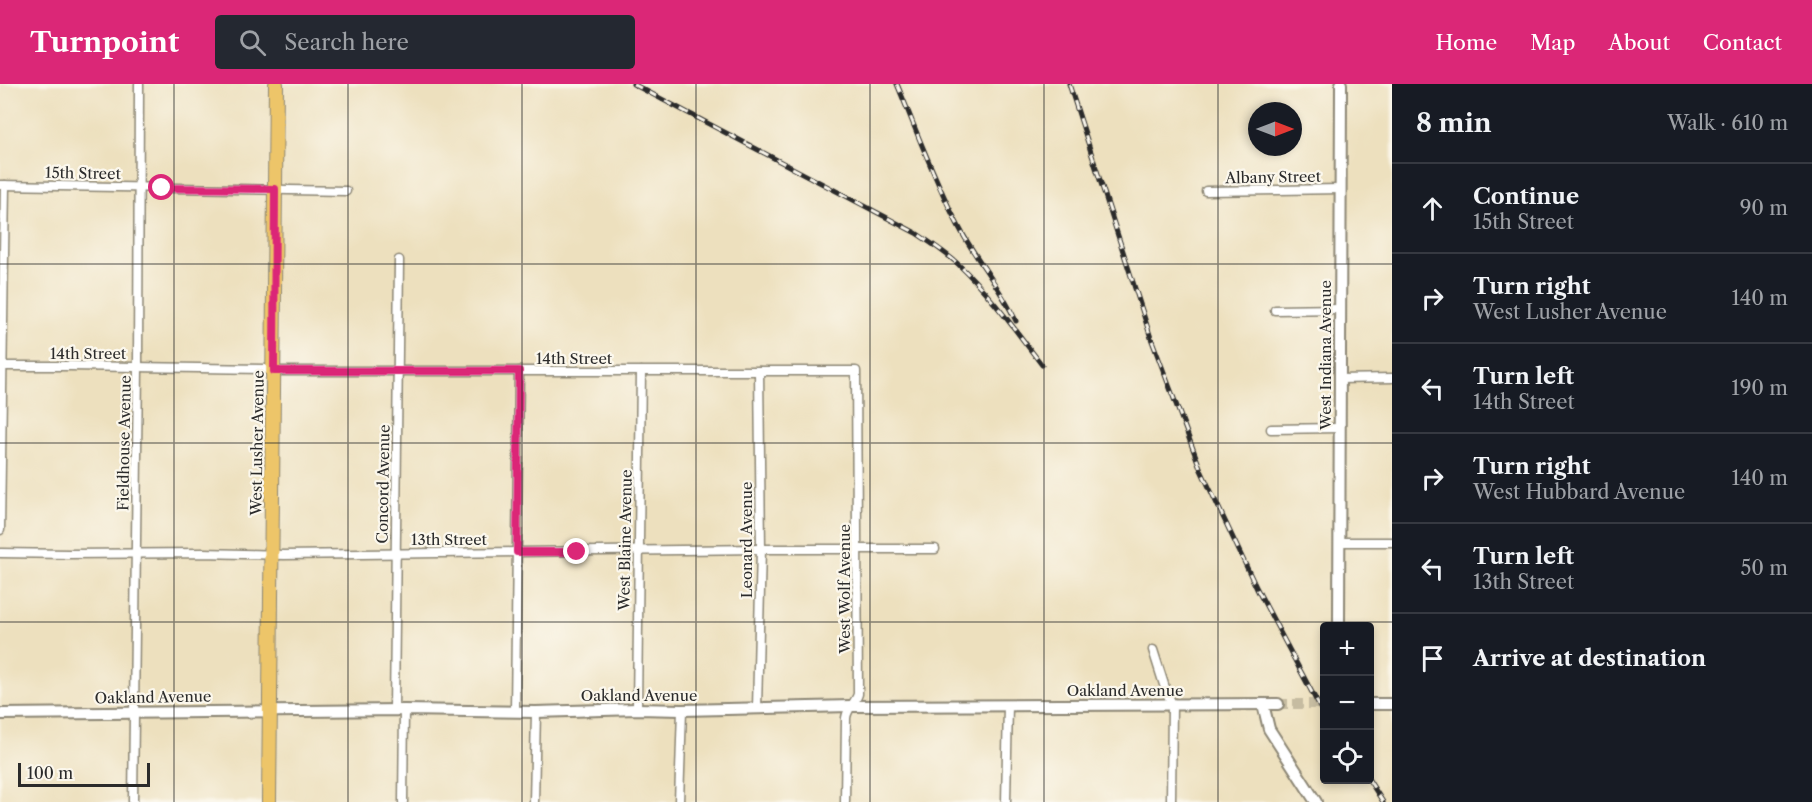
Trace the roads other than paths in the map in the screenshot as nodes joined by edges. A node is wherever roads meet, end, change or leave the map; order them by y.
1 (139, 84) edge
2 (276, 84) edge
3 (1341, 84) edge
4 (3, 185) edge
5 (138, 188) junction
6 (275, 189) junction
7 (1341, 189) junction
8 (346, 191) dead end
9 (1206, 191) dead end
10 (399, 260) dead end
11 (1341, 309) junction
12 (1275, 310) dead end
13 (3, 366) junction
14 (138, 367) junction
15 (274, 371) junction
16 (398, 371) junction
17 (519, 371) junction
18 (640, 371) junction
19 (759, 371) junction
20 (856, 371) joint
21 (1392, 378) edge
22 (1340, 379) junction
23 (1340, 428) junction
24 (1271, 429) dead end
25 (0, 530) edge
26 (1339, 542) junction
27 (1392, 542) edge
28 (761, 549) junction
29 (934, 549) dead end
30 (639, 551) junction
31 (857, 551) junction
32 (136, 552) junction
33 (517, 552) junction
34 (0, 553) edge
35 (395, 553) junction
36 (272, 554) junction
37 (1338, 622) edge
38 (1153, 650) dead end
39 (1172, 704) junction
40 (1263, 704) junction
41 (1278, 704) tunnel mouth
42 (1374, 704) edge
43 (1392, 704) edge
44 (1008, 705) junction
45 (851, 706) junction
46 (757, 708) junction
47 (637, 709) junction
48 (399, 710) junction
49 (682, 710) junction
50 (270, 711) junction
51 (135, 712) junction
52 (515, 712) junction
53 (536, 712) junction
54 (0, 714) edge
55 (133, 802) edge
56 (269, 802) edge
57 (403, 802) edge
58 (534, 802) edge
59 (679, 802) edge
60 (845, 802) edge
61 (1006, 802) edge
62 (1171, 802) edge
63 (1317, 802) edge

1 - 5 street, Fieldhouse Avenue
2 - 6 main road, West Lusher Avenue
3 - 7 street, West Indiana Avenue
4 - 5 street, 15th Street
4 - 13 street
5 - 6 street, 15th Street
5 - 14 street, Fieldhouse Avenue
6 - 8 street, 15th Street
6 - 15 main road, West Lusher Avenue
7 - 9 street, Albany Street
7 - 11 street, West Indiana Avenue
10 - 16 street, Concord Avenue
11 - 12 street
11 - 22 street, West Indiana Avenue
13 - 14 street, 14th Street
13 - 25 street
14 - 15 street, 14th Street
14 - 32 street, Fieldhouse Avenue
15 - 16 street, 14th Street
15 - 36 main road, West Lusher Avenue
16 - 17 street, 14th Street
16 - 35 street, Concord Avenue
17 - 18 street, 14th Street
17 - 33 street
18 - 19 street, 14th Street
18 - 30 street, West Blaine Avenue
19 - 20 street, 14th Street
19 - 28 street, Leonard Avenue
20 - 31 street, West Wolf Avenue
21 - 22 street
22 - 23 street, West Indiana Avenue
23 - 24 street
23 - 26 street, West Indiana Avenue
26 - 27 street
26 - 37 street, West Indiana Avenue
28 - 30 street, 13th Street
28 - 31 street, 13th Street
28 - 46 street, Leonard Avenue
29 - 31 street, 13th Street
30 - 33 street, 13th Street
30 - 47 street, West Blaine Avenue
31 - 45 street, West Wolf Avenue
32 - 34 street, 13th Street
32 - 36 street, 13th Street
32 - 51 street, Fieldhouse Avenue
33 - 35 street, 13th Street
33 - 52 street
35 - 36 street, 13th Street
35 - 48 street, Concord Avenue
36 - 50 main road, West Lusher Avenue
38 - 39 street
39 - 40 street, Oakland Avenue
39 - 44 street, Oakland Avenue
39 - 62 street
40 - 41 street, Oakland Avenue
40 - 63 street
42 - 43 street
44 - 45 street, Oakland Avenue
44 - 61 street
45 - 46 street, Oakland Avenue
45 - 60 street, West Wolf Avenue
46 - 49 street, Oakland Avenue
47 - 49 street, Oakland Avenue
47 - 53 street, Oakland Avenue
48 - 50 street, Oakland Avenue
48 - 52 street, Oakland Avenue
48 - 57 street, Concord Avenue
49 - 59 street
50 - 51 street, Oakland Avenue
50 - 56 main road, West Lusher Avenue
51 - 54 street, Oakland Avenue
51 - 55 street, Fieldhouse Avenue
52 - 53 street, Oakland Avenue
53 - 58 street

